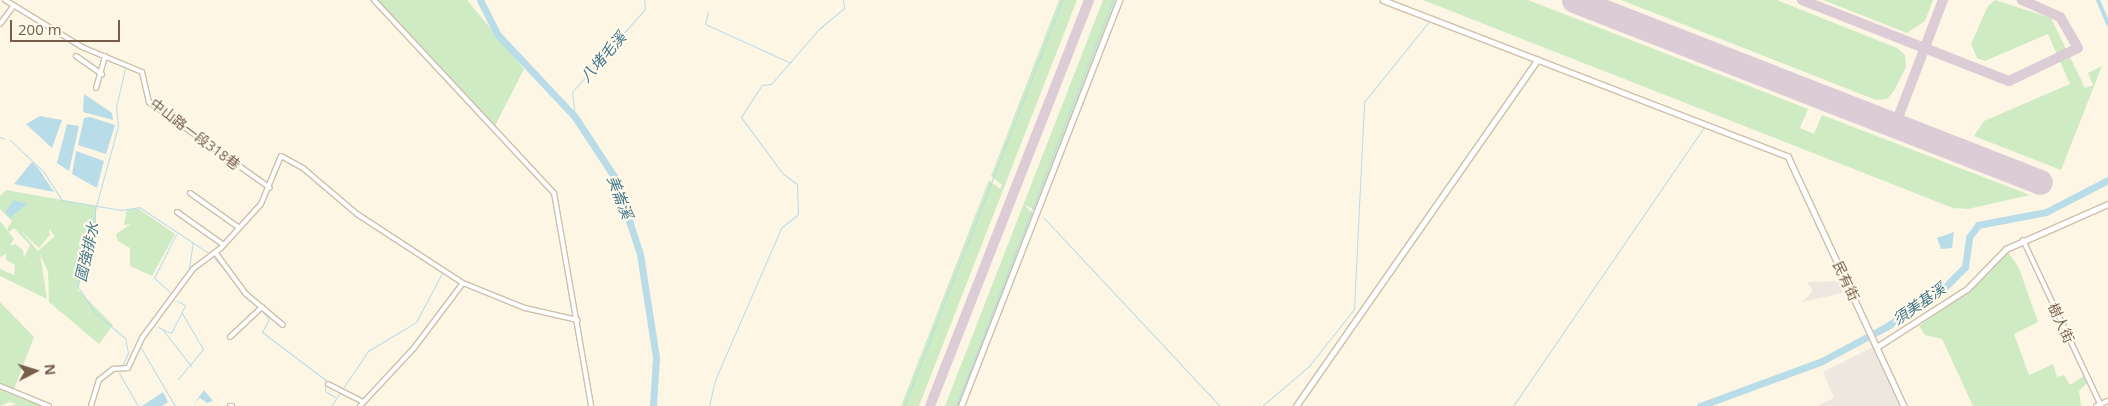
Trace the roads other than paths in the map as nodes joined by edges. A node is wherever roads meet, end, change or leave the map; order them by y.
1 (5, 0) edge
2 (374, 0) edge
3 (1119, 0) edge
4 (1383, 0) edge
5 (12, 8) junction
6 (0, 24) edge
7 (76, 56) dead end
8 (105, 56) junction
9 (1536, 60) junction
10 (102, 74) junction
11 (96, 88) dead end
12 (270, 188) junction
13 (190, 193) dead end
14 (2108, 204) edge
15 (176, 212) dead end
16 (238, 227) junction
17 (2023, 240) junction
18 (224, 245) junction
19 (215, 252) junction
20 (463, 283) junction
21 (262, 307) junction
22 (578, 320) junction
23 (283, 324) dead end
24 (230, 337) dead end
25 (1876, 345) junction
26 (328, 384) dead end
27 (0, 386) edge
28 (2108, 401) edge
29 (363, 402) junction
30 (49, 406) edge
31 (91, 406) edge
32 (360, 406) edge
33 (590, 406) edge
34 (961, 406) edge
35 (1296, 406) edge
36 (1904, 406) edge
37 (2099, 406) edge

1 - 5 street, 中山路一段318巷
2 - 22 street
3 - 34 street
4 - 9 street
5 - 6 street
5 - 8 street, 中山路一段318巷
7 - 10 street
8 - 10 street
8 - 12 street, 中山路一段318巷
9 - 25 street, 民有街
9 - 35 street
10 - 11 street
12 - 16 street
12 - 20 street
13 - 16 street
14 - 17 street
15 - 18 street
16 - 18 street
17 - 25 street
17 - 37 street, 樹人街
18 - 19 street
19 - 21 street
19 - 31 street
20 - 22 street
20 - 29 street
21 - 23 street
21 - 24 street
22 - 33 street
25 - 36 street, 民有街
26 - 29 street
27 - 30 street
28 - 37 street
29 - 32 street

